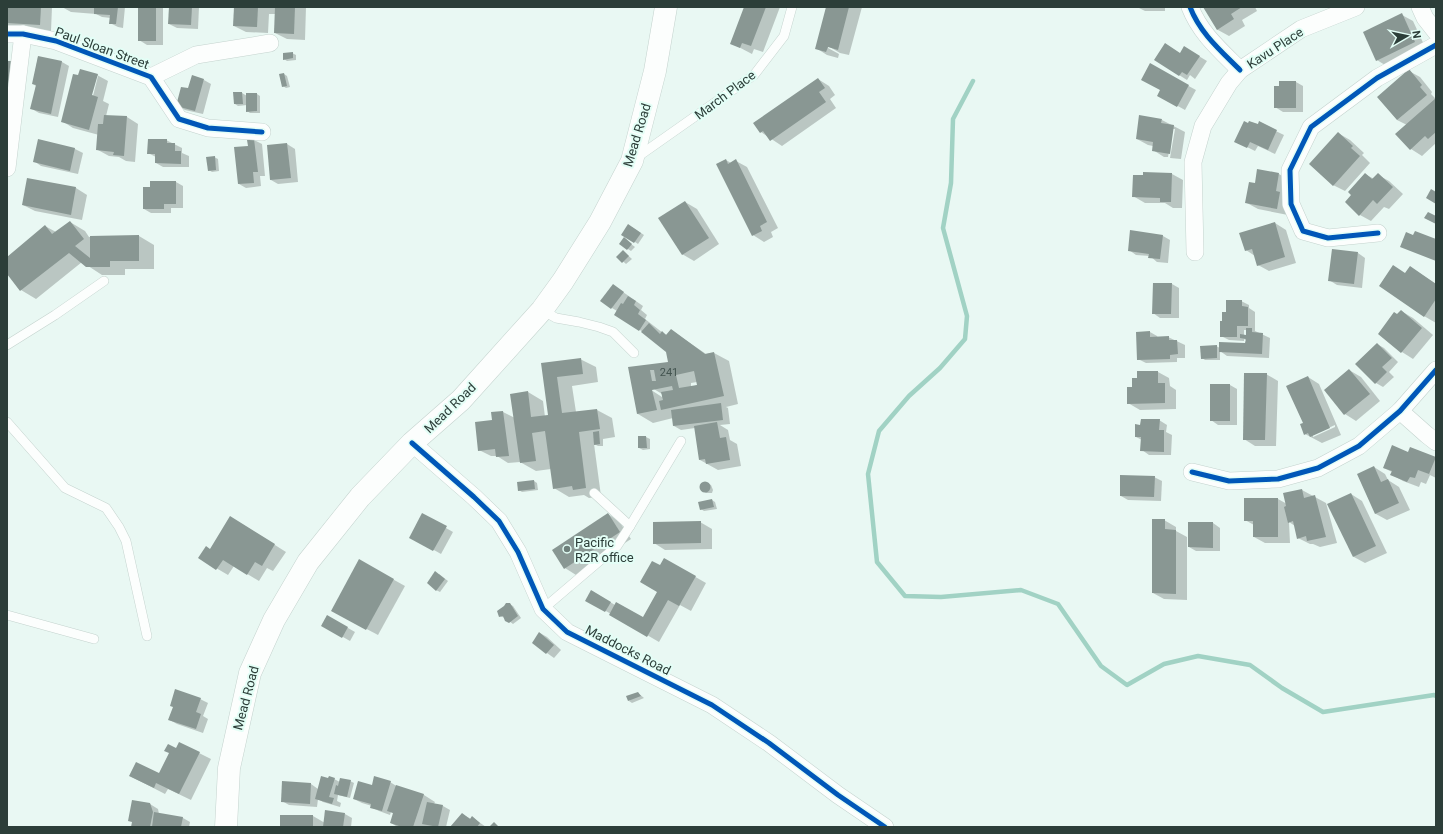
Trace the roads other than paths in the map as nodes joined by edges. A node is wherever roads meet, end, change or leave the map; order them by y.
1 (666, 7) edge
2 (792, 7) edge
3 (1190, 7) edge
4 (1356, 7) edge
5 (1420, 7) edge
6 (1436, 32) edge
7 (15, 34) edge
8 (270, 43) dead end
9 (1436, 45) edge
10 (1240, 70) junction
11 (151, 77) junction
12 (262, 132) dead end
13 (632, 161) junction
14 (7, 168) edge
15 (1378, 232) dead end
16 (1195, 252) dead end
17 (104, 281) dead end
18 (542, 310) junction
19 (7, 345) edge
20 (634, 353) dead end
21 (1436, 370) edge
22 (1400, 411) junction
23 (7, 422) edge
24 (681, 441) dead end
25 (1436, 442) edge
26 (412, 443) junction
27 (1192, 472) dead end
28 (594, 493) dead end
29 (630, 526) junction
30 (543, 609) junction
31 (7, 615) edge
32 (147, 636) dead end
33 (94, 639) dead end
34 (226, 827) edge
35 (885, 827) edge

1 - 13 main road, Mead Road
2 - 13 lane, March Place
3 - 10 street
4 - 10 street, Kavu Place
5 - 6 street
7 - 11 street, Paul Sloan Street
7 - 14 street
8 - 11 street
9 - 15 street
10 - 16 street, Kavu Place
11 - 12 street, Paul Sloan Street
13 - 18 main road, Mead Road
17 - 19 lane
18 - 20 lane
18 - 26 main road, Mead Road
21 - 22 street
22 - 25 street
22 - 27 street
23 - 32 lane
24 - 29 lane
26 - 30 street, Maddocks Road
26 - 34 main road, Mead Road
28 - 29 lane
29 - 30 lane
30 - 35 street, Maddocks Road
31 - 33 lane

